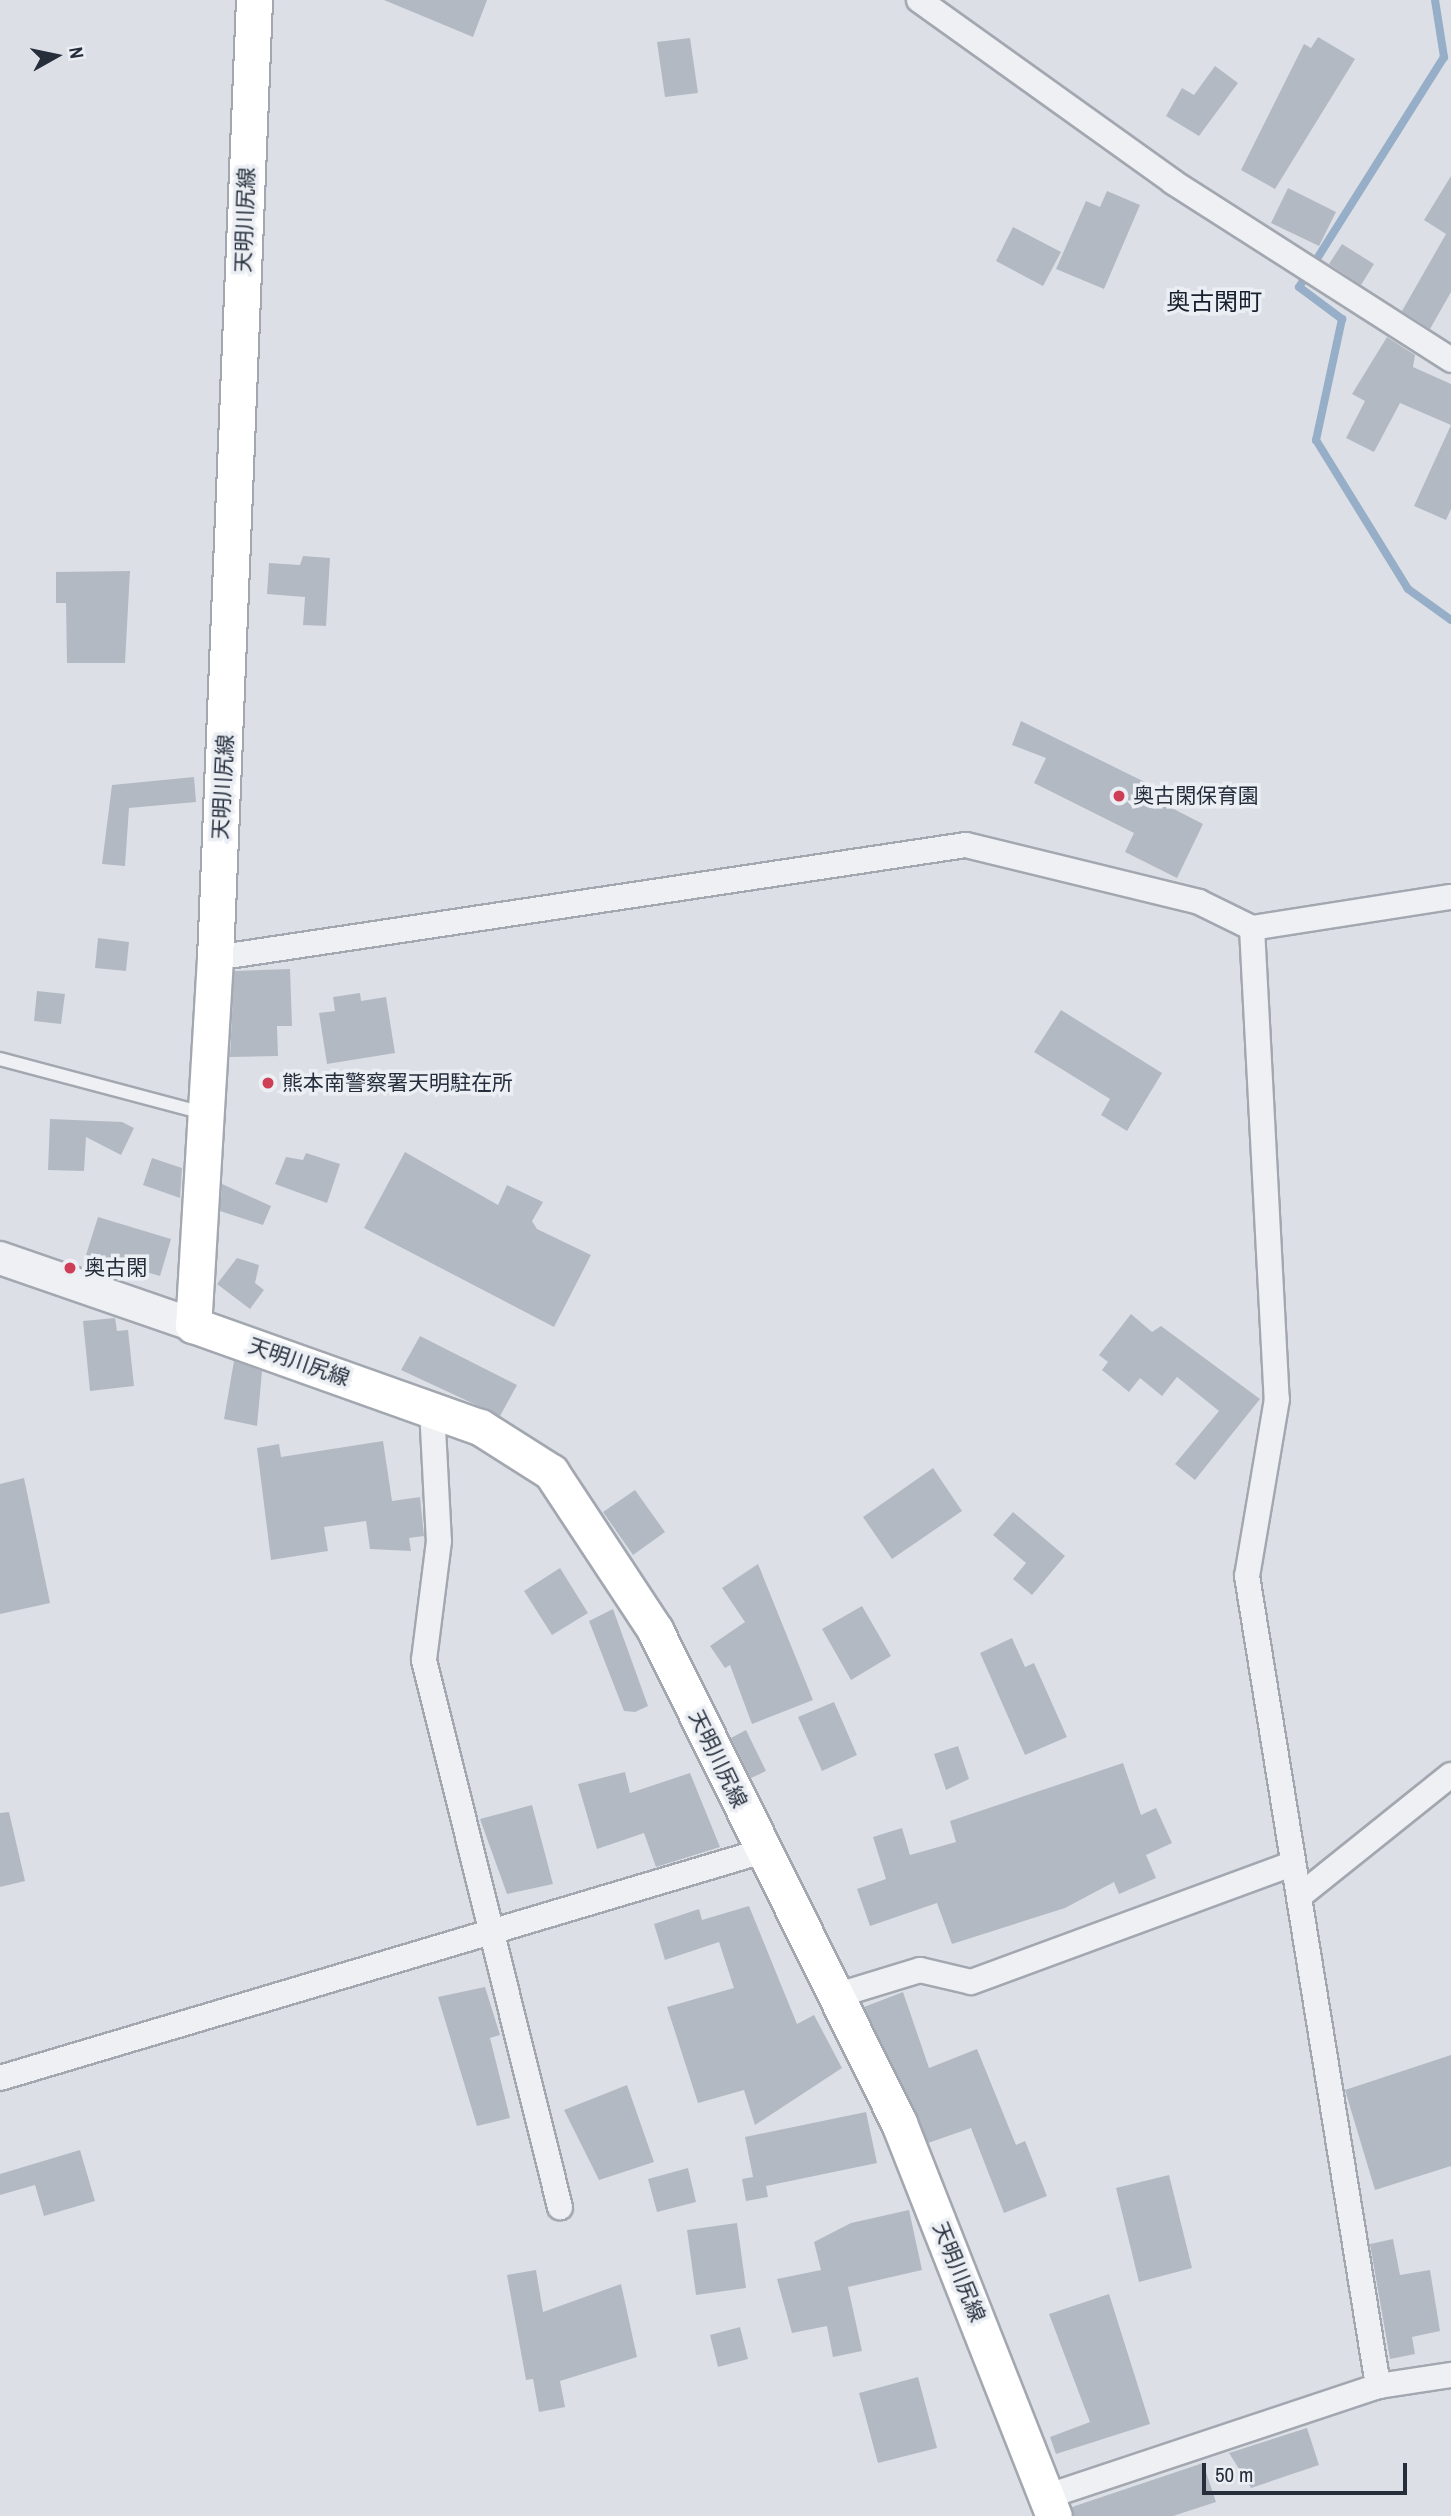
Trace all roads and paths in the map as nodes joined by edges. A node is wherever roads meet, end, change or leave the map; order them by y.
1 (254, 0) edge
2 (919, 0) edge
3 (1451, 360) edge
4 (1451, 897) edge
5 (1252, 928) junction
6 (215, 958) junction
7 (0, 1059) edge
8 (208, 1114) junction
9 (0, 1258) edge
10 (193, 1325) junction
11 (432, 1409) junction
12 (1451, 1775) edge
13 (763, 1850) junction
14 (1292, 1864) junction
15 (1301, 1895) junction
16 (492, 1933) junction
17 (835, 1996) junction
18 (0, 2078) edge
19 (560, 2207) dead end
20 (1451, 2375) edge
21 (1378, 2386) junction
22 (1050, 2507) edge

1 - 6 main road, 天明川尻線
2 - 3 street
4 - 5 street
5 - 6 street
5 - 14 street
6 - 8 main road, 天明川尻線
7 - 8 lane
8 - 10 main road, 天明川尻線
9 - 10 street
10 - 11 main road, 天明川尻線
11 - 13 main road, 天明川尻線
11 - 16 street
12 - 15 street
13 - 16 street
13 - 17 main road, 天明川尻線
14 - 15 street
14 - 17 street
15 - 21 street
16 - 18 street
16 - 19 street
17 - 22 main road, 天明川尻線
20 - 21 street
21 - 22 street

